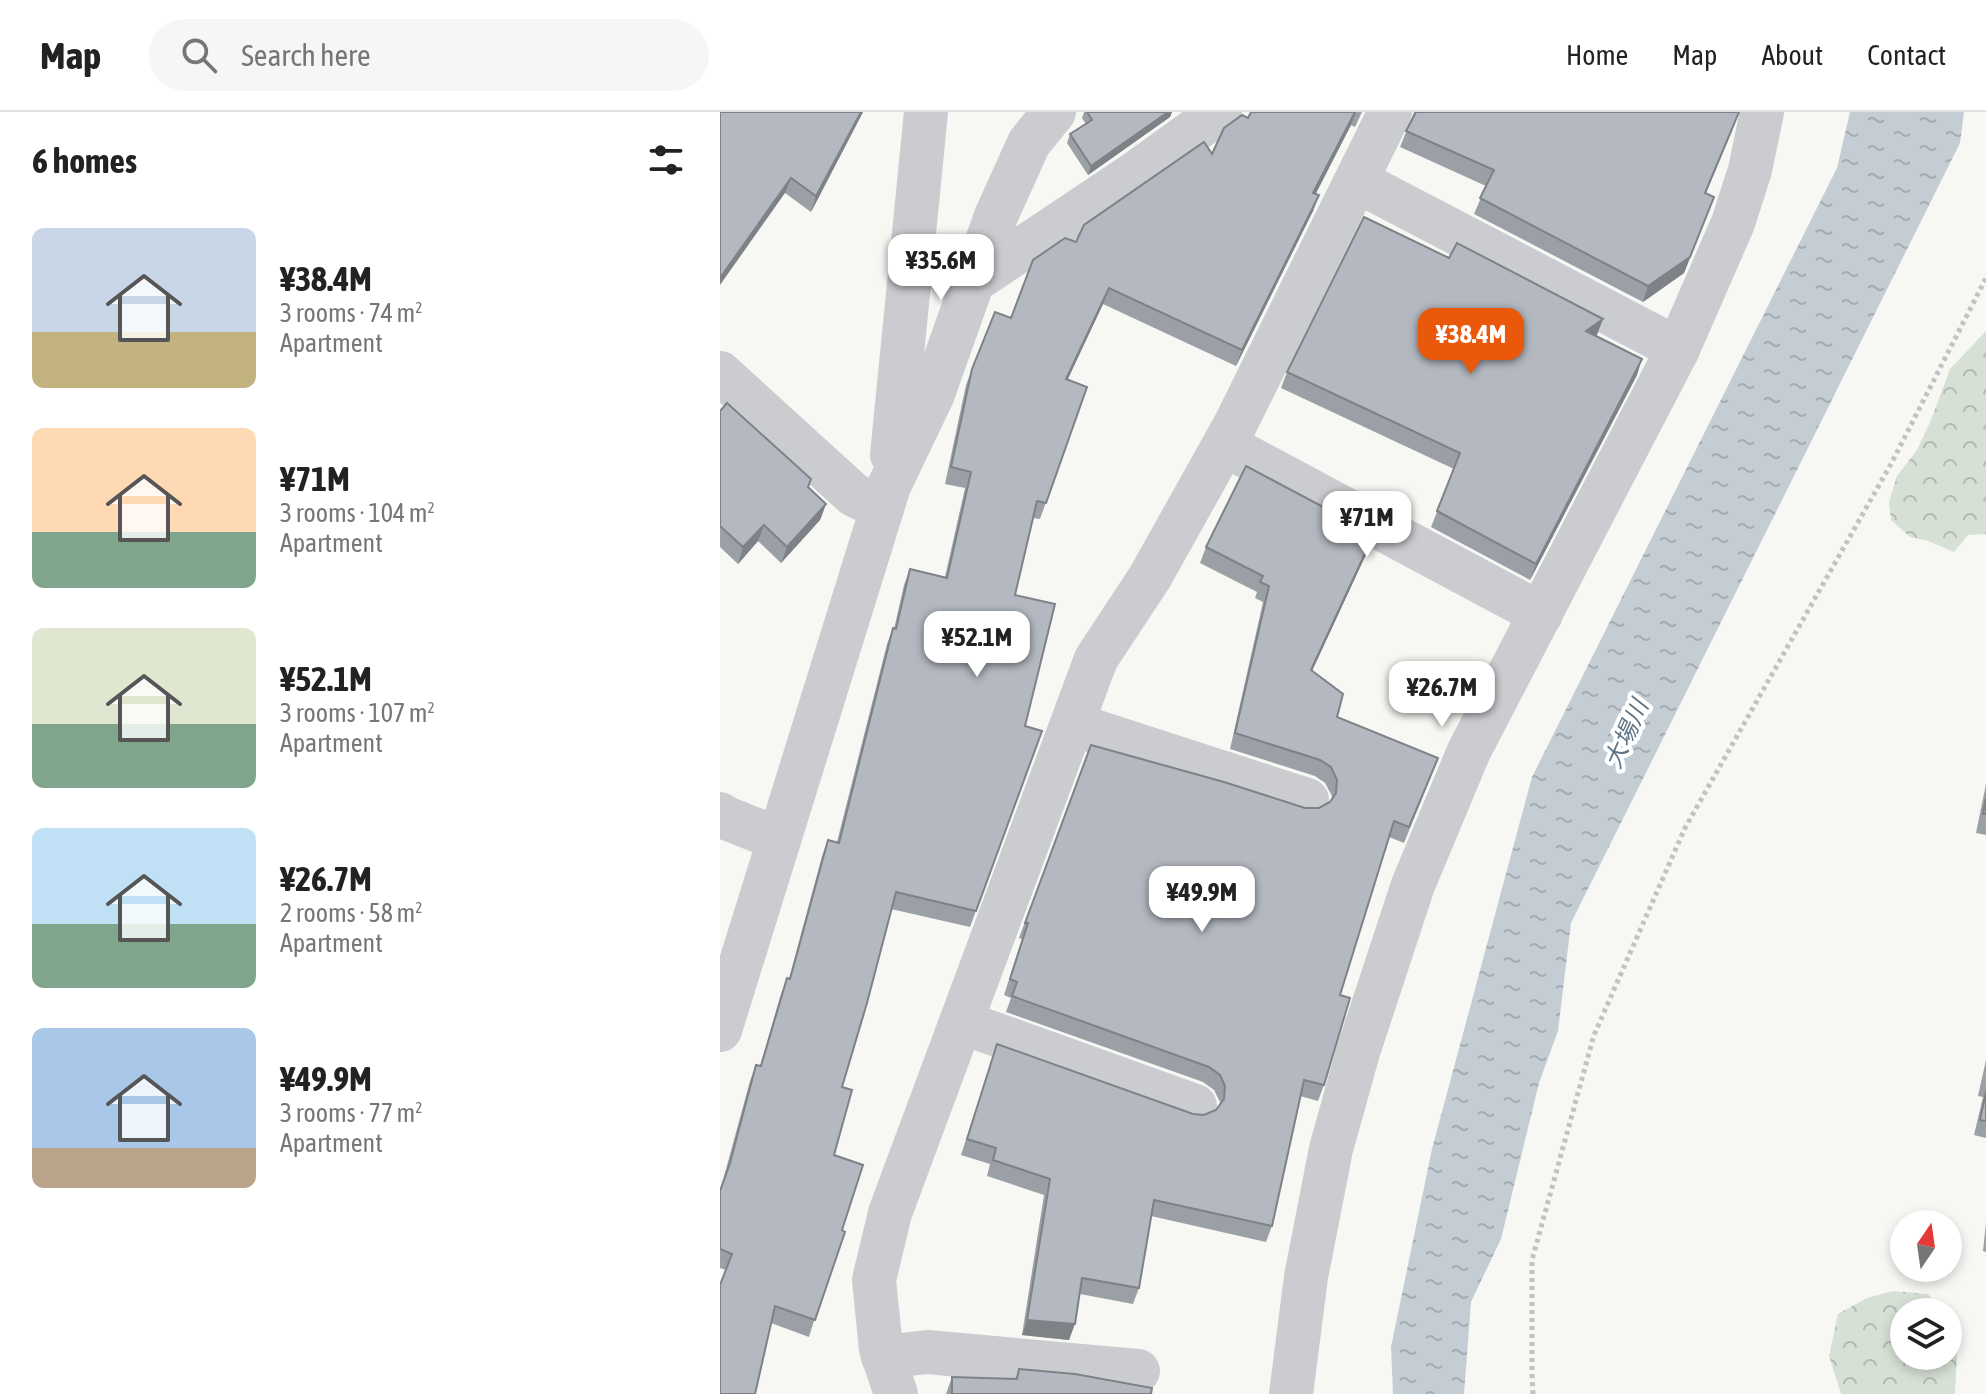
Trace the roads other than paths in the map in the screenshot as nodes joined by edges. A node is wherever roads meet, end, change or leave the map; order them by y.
1 (926, 112) edge
2 (1054, 112) edge
3 (1220, 112) edge
4 (1390, 112) edge
5 (1762, 112) edge
6 (1357, 181) junction
7 (974, 281) junction
8 (1678, 349) junction
9 (720, 373) edge
10 (1225, 445) junction
11 (886, 497) junction
12 (1541, 614) junction
13 (1072, 724) junction
14 (1307, 800) dead end
15 (720, 814) edge
16 (779, 839) junction
17 (961, 1022) junction
18 (720, 1030) edge
19 (1195, 1106) dead end
20 (1138, 1371) dead end
21 (890, 1375) edge
22 (1291, 1394) edge

1 - 11 street
2 - 7 street
3 - 7 street
4 - 6 street
5 - 8 street
6 - 8 street
6 - 10 street
7 - 11 street
8 - 12 street
9 - 11 street
10 - 12 street
10 - 13 street
11 - 16 street
12 - 22 street
13 - 14 street
13 - 17 street
15 - 16 street
16 - 18 street
17 - 19 street
17 - 21 street
20 - 21 street

